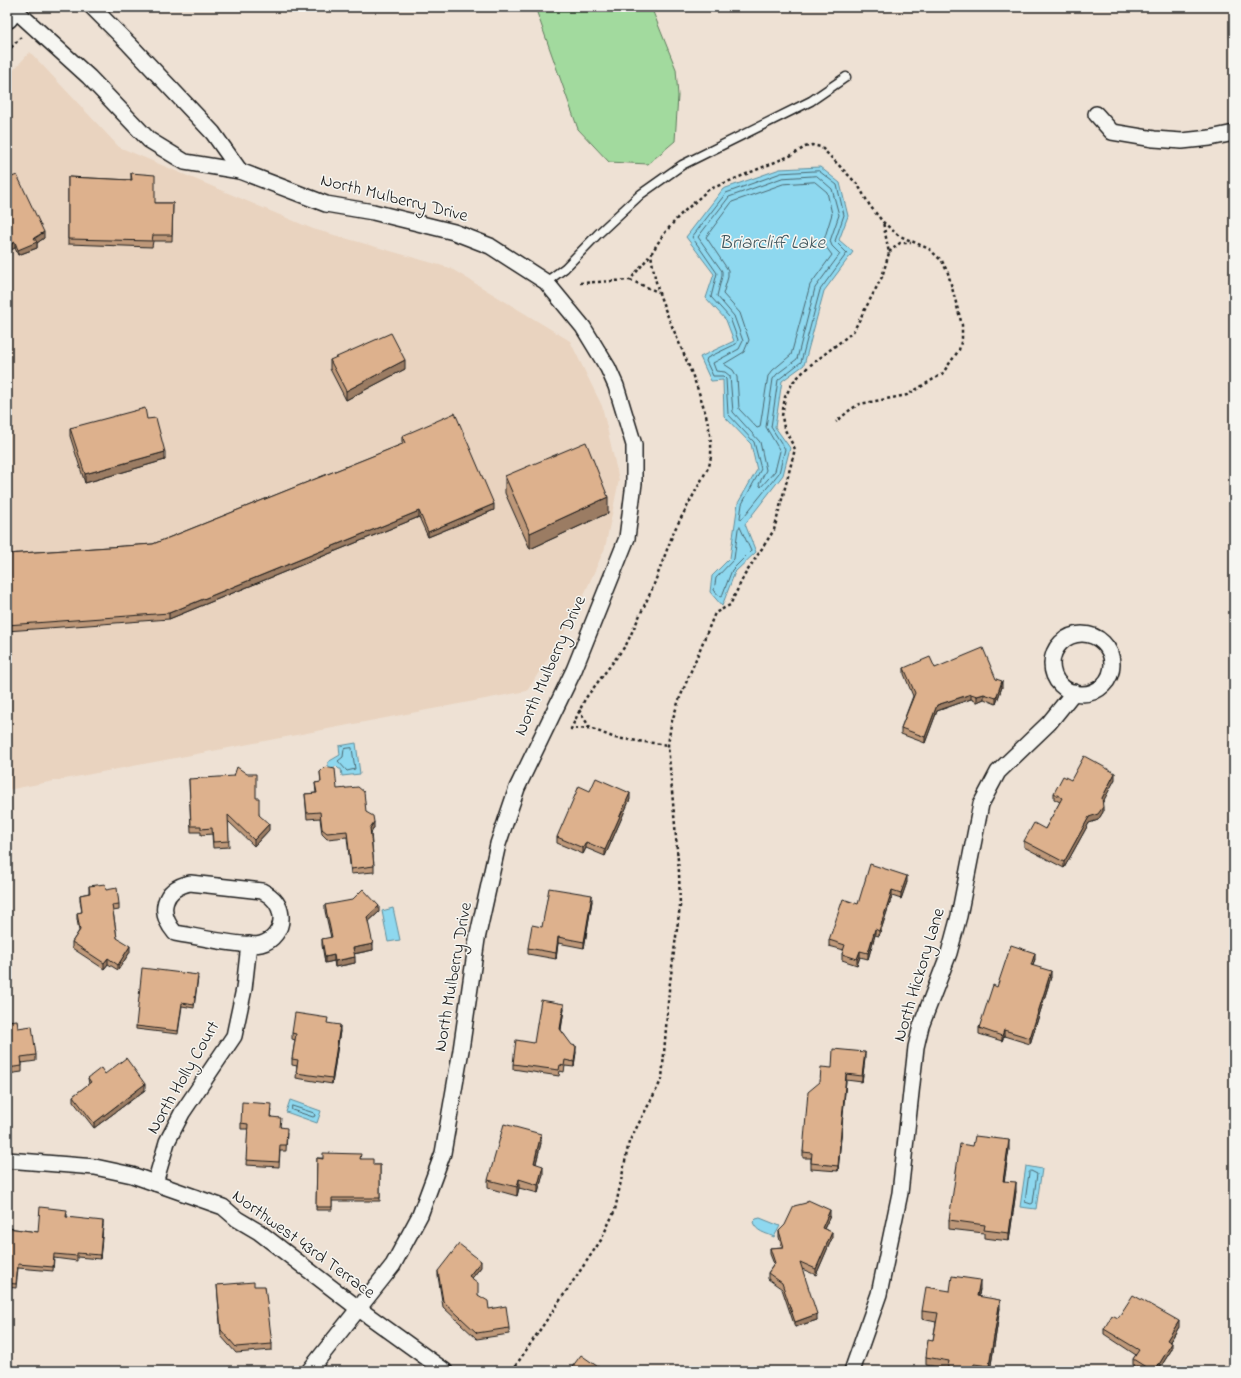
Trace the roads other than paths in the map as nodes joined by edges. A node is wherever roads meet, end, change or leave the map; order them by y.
1 (92, 7) edge
2 (12, 10) edge
3 (846, 77) dead end
4 (1096, 114) dead end
5 (1234, 133) edge
6 (240, 171) junction
7 (546, 282) junction
8 (1074, 692) junction
9 (248, 944) junction
10 (7, 1160) edge
11 (155, 1183) junction
12 (359, 1309) junction
13 (309, 1371) edge
14 (445, 1371) edge
15 (852, 1371) edge

1 - 6 street
2 - 6 street, North Mulberry Drive
3 - 7 lane
4 - 5 street
6 - 7 street, North Mulberry Drive
7 - 12 street, North Mulberry Drive
8 - 8 street
8 - 15 street, North Hickory Lane
9 - 9 street
9 - 11 street, North Holly Court
10 - 11 street, Northwest 43rd Terrace
11 - 12 street, Northwest 43rd Terrace
12 - 13 street, North Mulberry Drive
12 - 14 street, Northwest 43rd Terrace

